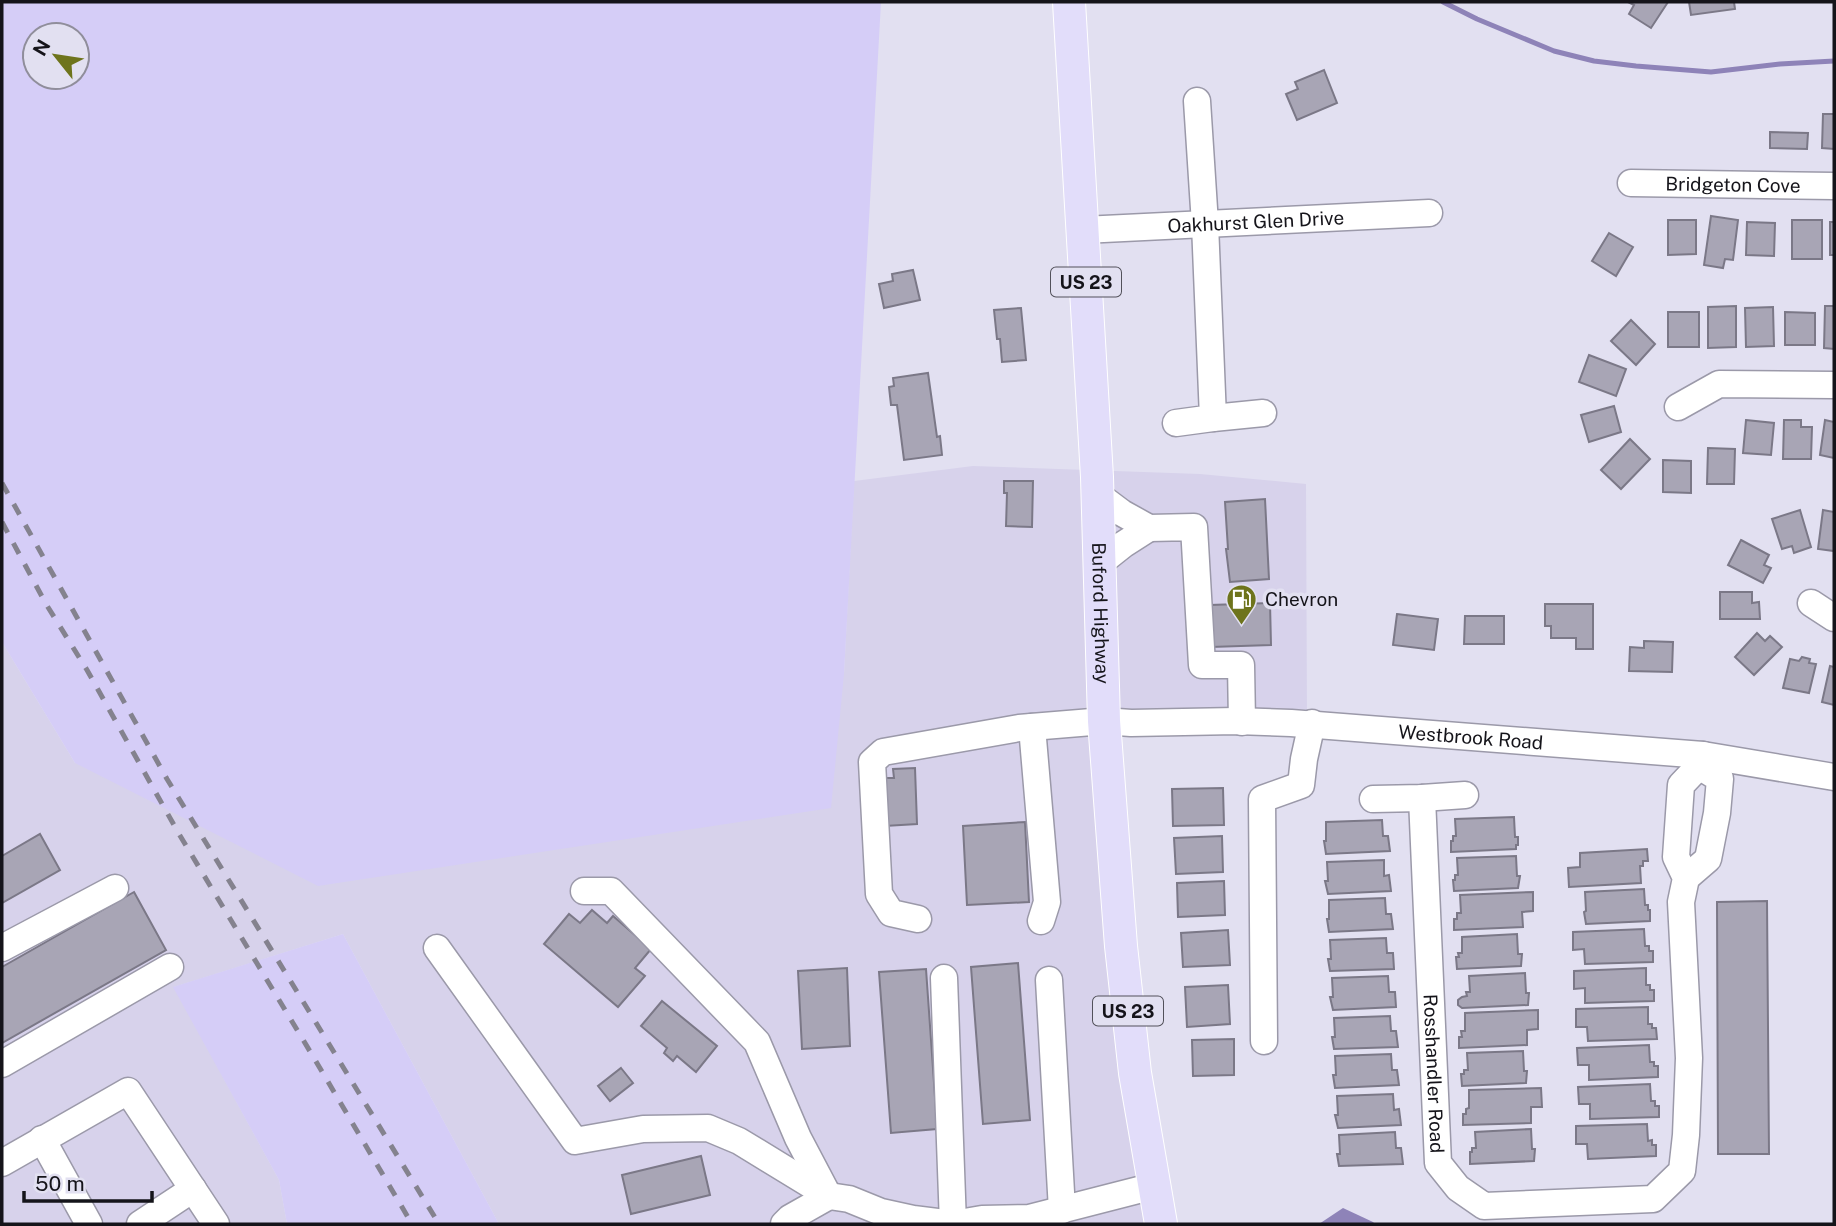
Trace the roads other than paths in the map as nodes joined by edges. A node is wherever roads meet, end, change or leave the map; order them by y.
1 (1069, 2) edge
2 (1197, 101) dead end
3 (1631, 183) dead end
4 (1834, 186) edge
5 (1429, 213) dead end
6 (1205, 224) junction
7 (1083, 230) junction
8 (1834, 385) edge
9 (1678, 407) dead end
10 (1263, 413) dead end
11 (1213, 418) junction
12 (1176, 423) dead end
13 (1098, 495) junction
14 (1149, 527) junction
15 (1100, 563) junction
16 (1811, 603) dead end
17 (1834, 618) edge
18 (1104, 721) junction
19 (1242, 722) junction
20 (1311, 723) junction
21 (1032, 727) junction
22 (1701, 761) junction
23 (1834, 777) edge
24 (1465, 795) dead end
25 (1422, 798) junction
26 (1373, 799) dead end
27 (1686, 878) junction
28 (115, 888) dead end
29 (584, 891) dead end
30 (918, 919) dead end
31 (1041, 921) dead end
32 (2, 948) edge
33 (437, 948) dead end
34 (170, 967) dead end
35 (944, 978) dead end
36 (1049, 980) dead end
37 (1264, 1041) dead end
38 (2, 1064) edge
39 (42, 1139) junction
40 (2, 1163) edge
41 (1153, 1186) junction
42 (193, 1189) junction
43 (829, 1196) junction
44 (1062, 1210) junction
45 (89, 1224) edge
46 (140, 1224) edge
47 (216, 1224) edge
48 (784, 1224) edge
49 (953, 1224) edge
50 (1161, 1224) edge

1 - 7 main road, Buford Highway / US 23
2 - 6 street
3 - 4 street, Bridgeton Cove
5 - 6 street, Oakhurst Glen Drive
6 - 7 street, Oakhurst Glen Drive
6 - 11 street
7 - 13 main road, Buford Highway / US 23
8 - 9 street
10 - 11 street
11 - 12 street
13 - 14 street
13 - 15 main road, Buford Highway / US 23
14 - 15 street
14 - 19 street
15 - 18 main road, Buford Highway / US 23
16 - 17 street
18 - 19 street, Westbrook Road
18 - 21 street, Westbrook Road
18 - 41 main road, Buford Highway / US 23
19 - 20 street, Westbrook Road
20 - 22 street, Westbrook Road
20 - 37 street
21 - 30 street, Westbrook Road
21 - 31 street
22 - 23 street, Westbrook Road
22 - 27 street, Rosshandler Road
22 - 27 street
24 - 25 street
25 - 26 street
25 - 27 street, Rosshandler Road
28 - 32 street
29 - 43 street
33 - 43 street
34 - 38 street
35 - 49 street
36 - 44 street
39 - 40 street
39 - 42 street
39 - 45 street
41 - 44 street
41 - 50 main road, Buford Highway / US 23
42 - 46 street
42 - 47 street
43 - 48 street
43 - 49 street
44 - 49 street

